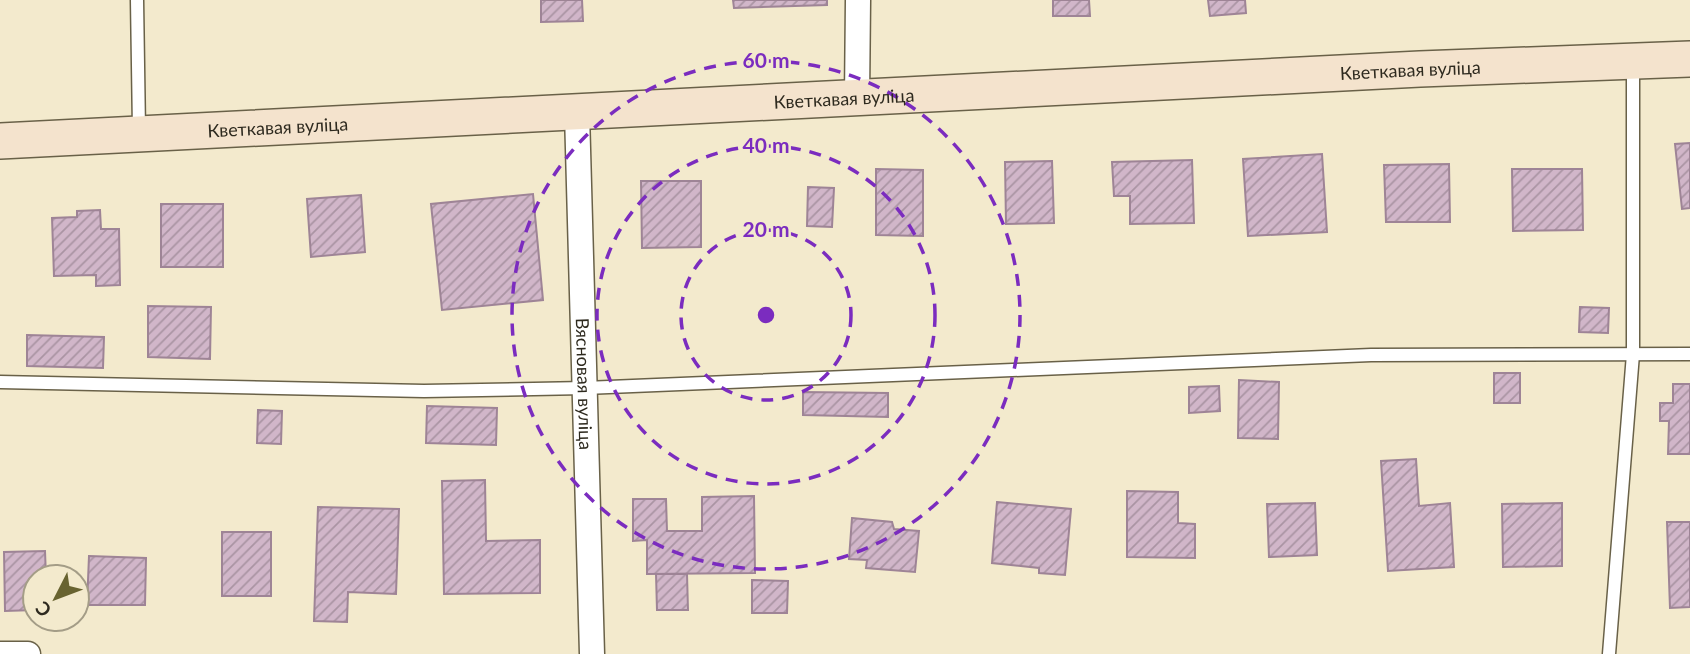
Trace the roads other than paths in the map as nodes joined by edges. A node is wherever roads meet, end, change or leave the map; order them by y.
1 (137, 0) edge
2 (858, 0) edge
3 (1690, 59) edge
4 (1633, 62) junction
5 (857, 98) junction
6 (577, 113) junction
7 (139, 134) junction
8 (0, 141) edge
9 (1633, 354) junction
10 (1690, 354) edge
11 (0, 382) edge
12 (585, 388) junction
13 (0, 654) edge
14 (28, 654) edge
15 (592, 654) edge
16 (1609, 654) edge

1 - 7 lane
2 - 5 street
3 - 4 street, Кветкавая вуліца
4 - 5 street, Кветкавая вуліца
4 - 9 lane
5 - 6 street, Кветкавая вуліца
6 - 7 street, Кветкавая вуліца
6 - 12 street, Вясновая вуліца
7 - 8 street, Кветкавая вуліца
9 - 10 lane
9 - 12 lane
9 - 16 lane
11 - 12 lane
12 - 15 street, Вясновая вуліца
13 - 14 street

